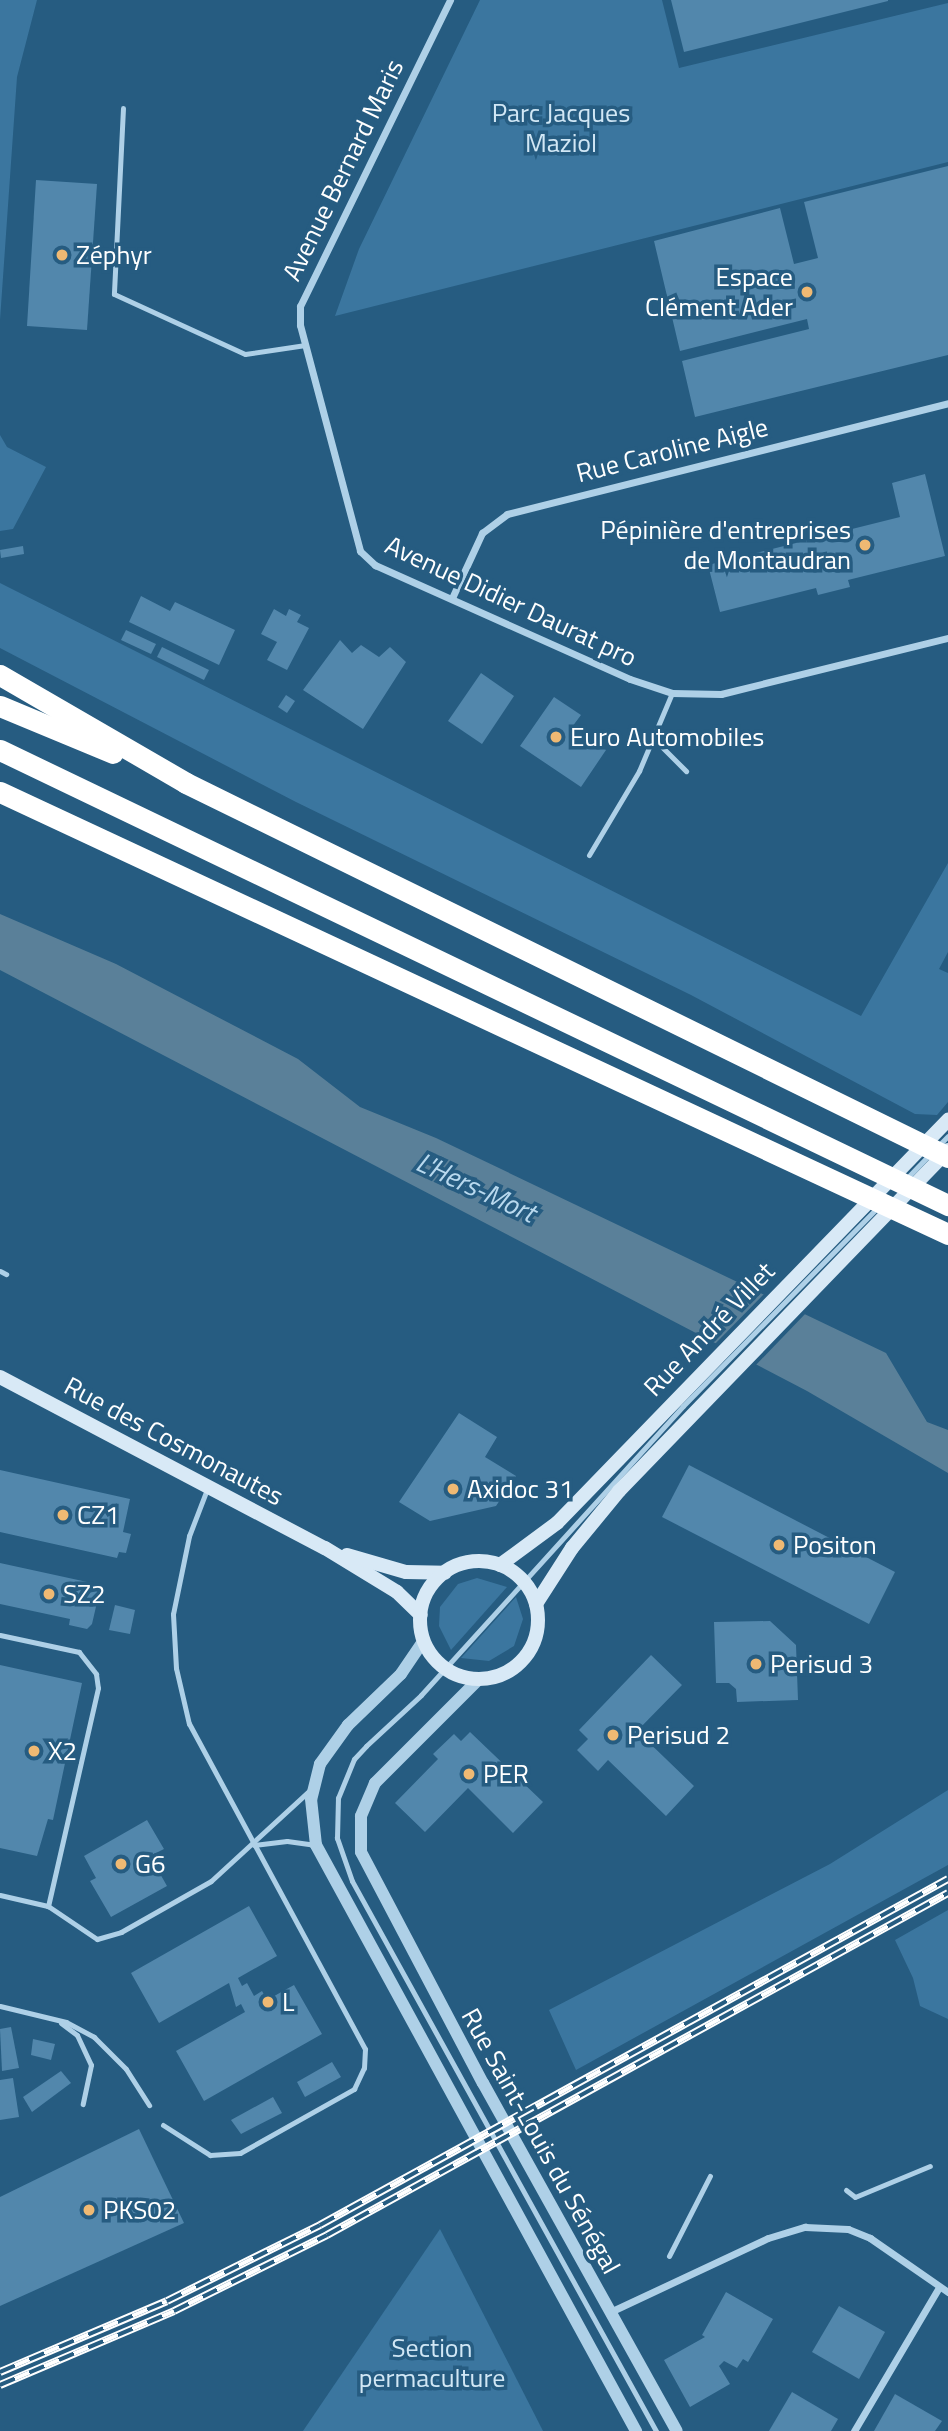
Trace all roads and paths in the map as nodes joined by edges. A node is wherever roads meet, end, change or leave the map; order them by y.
1 (450, 0) edge
2 (123, 108) dead end
3 (305, 345) junction
4 (948, 403) edge
5 (351, 526) joint
6 (452, 598) junction
7 (948, 638) edge
8 (0, 675) edge
9 (672, 692) junction
10 (0, 706) edge
11 (655, 740) junction
12 (0, 750) edge
13 (686, 771) dead end
14 (187, 783) junction
15 (0, 792) edge
16 (589, 855) dead end
17 (948, 1120) edge
18 (948, 1136) edge
19 (948, 1150) edge
20 (948, 1157) edge
21 (939, 1200) edge
22 (948, 1234) edge
23 (0, 1271) edge
24 (815, 1271) junction
25 (6, 1274) dead end
26 (0, 1377) edge
27 (691, 1398) junction
28 (209, 1486) junction
29 (325, 1548) junction
30 (500, 1565) junction
31 (445, 1573) junction
32 (523, 1581) junction
33 (536, 1604) junction
34 (421, 1615) junction
35 (0, 1634) edge
36 (424, 1640) junction
37 (443, 1668) junction
38 (478, 1679) junction
39 (314, 1785) junction
40 (254, 1845) junction
41 (316, 1845) junction
42 (0, 1895) edge
43 (48, 1906) junction
44 (0, 2006) edge
45 (52, 2019) junction
46 (83, 2104) dead end
47 (149, 2105) dead end
48 (163, 2125) dead end
49 (930, 2166) dead end
50 (710, 2176) dead end
51 (846, 2190) dead end
52 (669, 2256) dead end
53 (939, 2287) junction
54 (948, 2292) edge
55 (610, 2312) junction
56 (636, 2431) edge
57 (656, 2431) edge
58 (677, 2431) edge
59 (854, 2431) edge

1 - 3 street, Avenue Bernard Maris
2 - 3 lane
3 - 5 street, Avenue Bernard Maris
4 - 6 street, Rue Caroline Aigle
5 - 6 street, Avenue Didier Daurat pro
6 - 9 street, Avenue Didier Daurat pro
7 - 9 street, Avenue Didier Daurat pro
8 - 14 highway
9 - 11 lane
10 - 14 highway
11 - 13 lane
11 - 16 lane
12 - 21 highway
14 - 20 highway
15 - 22 highway
17 - 24 main road, Rue André Villet
18 - 24 lane
19 - 24 main road, Rue André Villet
23 - 25 lane
24 - 27 main road, Rue André Villet
24 - 27 main road, Rue André Villet
26 - 28 main road, Rue des Cosmonautes
27 - 30 main road, Rue André Villet
27 - 32 lane, Rue André Villet
27 - 33 main road, Rue André Villet
28 - 29 main road, Rue des Cosmonautes
28 - 40 lane
29 - 31 main road, Rue des Cosmonautes
29 - 34 main road, Rue des Cosmonautes
30 - 31 main road, Rue des Cosmonautes
30 - 32 main road
31 - 34 main road
32 - 33 main road
32 - 37 lane, Rue André Villet
33 - 38 main road
34 - 36 main road
35 - 43 lane
36 - 37 main road
36 - 39 street
37 - 38 main road
37 - 57 lane, Rue Saint-Louis du Sénégal
38 - 55 street, Rue Saint-Louis du Sénégal
39 - 40 lane
39 - 41 street
40 - 41 lane
40 - 43 lane
40 - 48 lane
41 - 56 street
42 - 43 lane
44 - 45 lane
45 - 46 lane
45 - 47 lane
49 - 51 lane
50 - 52 lane
53 - 54 street
53 - 55 street
53 - 59 street
55 - 58 street, Rue Saint-Louis du Sénégal

